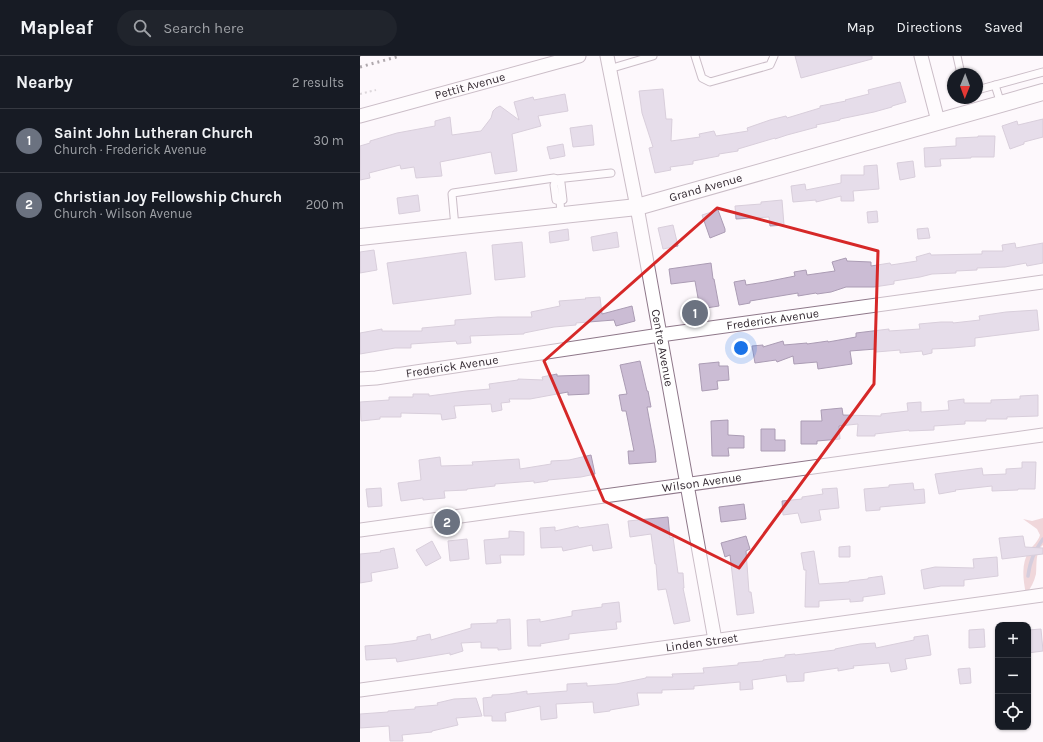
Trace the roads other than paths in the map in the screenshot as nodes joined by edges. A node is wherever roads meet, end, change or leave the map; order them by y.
1 (579, 56) edge
2 (653, 56) edge
3 (695, 56) edge
4 (774, 56) edge
5 (921, 56) edge
6 (957, 56) edge
7 (608, 62) edge
8 (960, 68) edge
9 (1043, 72) edge
10 (995, 85) junction
11 (983, 88) edge
12 (1043, 92) edge
13 (1001, 104) junction
14 (360, 116) edge
15 (938, 121) junction
16 (611, 173) dead end
17 (556, 179) junction
18 (637, 207) junction
19 (560, 208) junction
20 (455, 226) junction
21 (360, 237) edge
22 (1043, 282) edge
23 (660, 336) junction
24 (360, 379) edge
25 (1043, 435) edge
26 (687, 485) junction
27 (360, 530) edge
28 (1043, 595) edge
29 (715, 640) junction
30 (360, 690) edge

1 - 14 street, Pettit Avenue
2 - 7 lane
3 - 4 lane
5 - 15 street
6 - 8 lane
7 - 18 street, Centre Avenue
9 - 10 lane
10 - 11 lane
10 - 13 lane
12 - 13 street, Grand Avenue
13 - 15 street, Grand Avenue
15 - 18 street, Grand Avenue
16 - 17 lane
17 - 19 lane
17 - 20 lane
18 - 19 street, Grand Avenue
18 - 23 street, Centre Avenue
19 - 20 street, Grand Avenue
20 - 21 street, Grand Avenue
22 - 23 street, Frederick Avenue
23 - 24 street, Frederick Avenue
23 - 26 street, Centre Avenue
25 - 26 street, Wilson Avenue
26 - 27 street, Wilson Avenue
26 - 29 street, Centre Avenue
28 - 29 street, Linden Street
29 - 30 street, Linden Street

